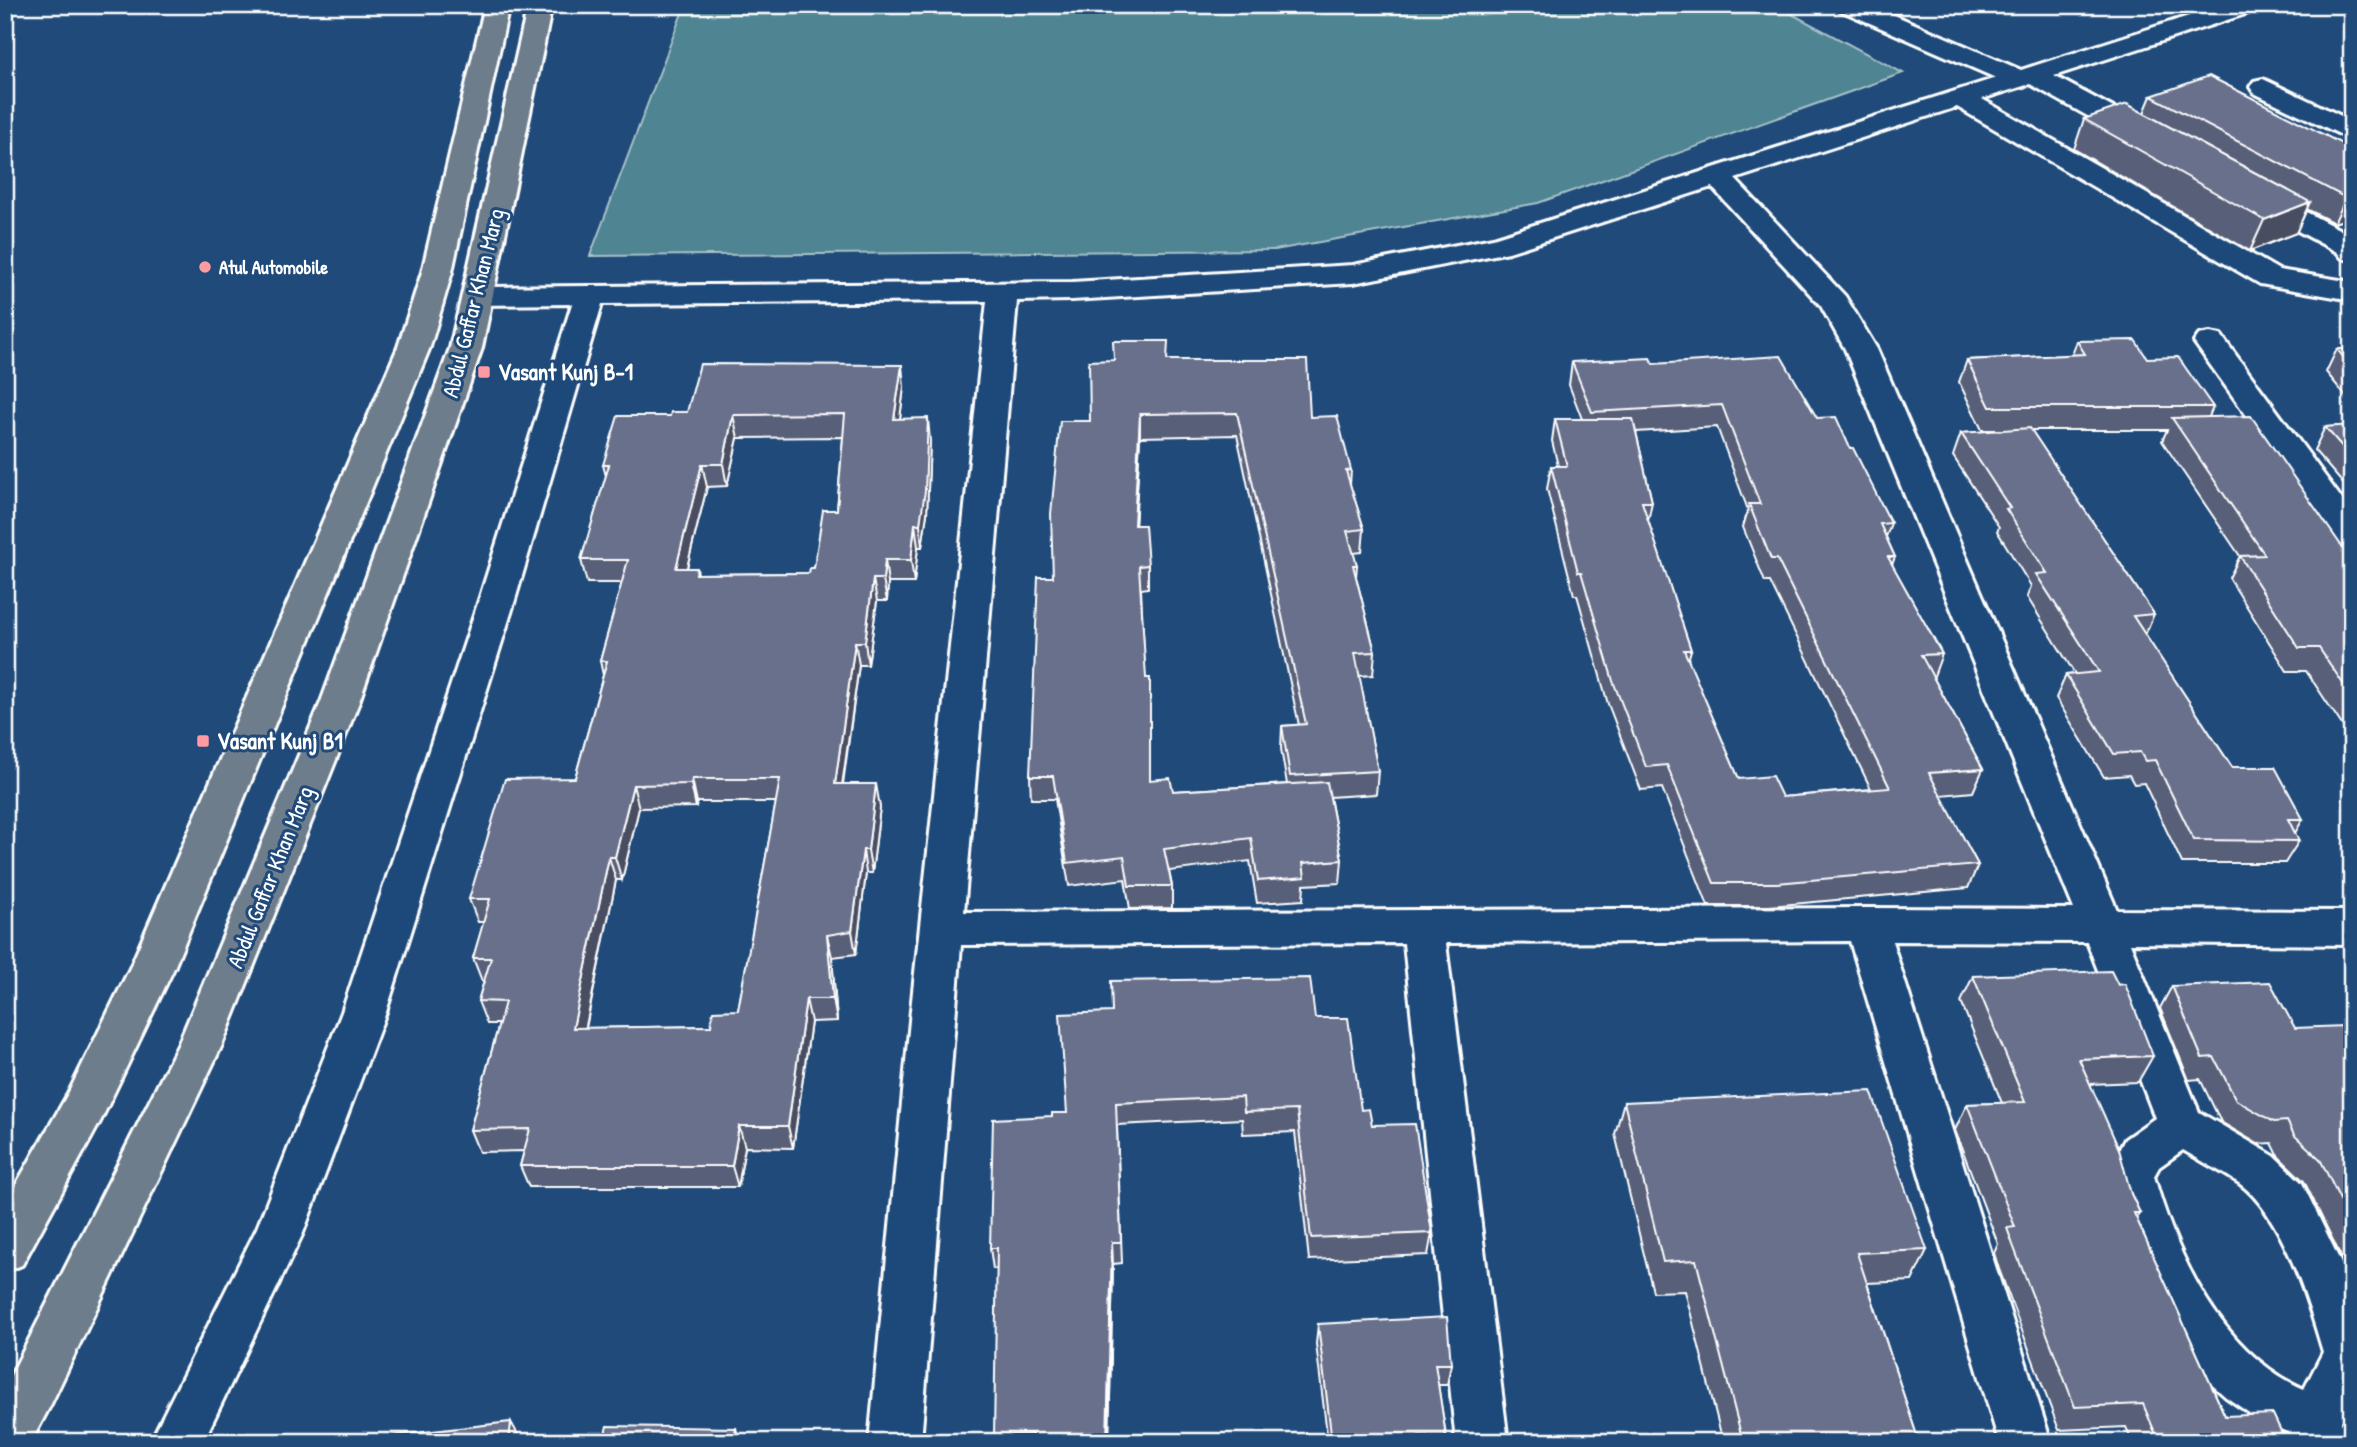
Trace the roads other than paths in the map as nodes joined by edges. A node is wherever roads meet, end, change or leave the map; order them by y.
1 (497, 5) edge
2 (540, 5) edge
3 (1849, 5) edge
4 (2249, 5) edge
5 (2027, 77) junction
6 (2263, 88) dead end
7 (1960, 98) junction
8 (2352, 132) edge
9 (2166, 148) edge
10 (1717, 176) junction
11 (2239, 187) edge
12 (2350, 248) edge
13 (2270, 278) junction
14 (1003, 292) junction
15 (2352, 292) edge
16 (590, 295) junction
17 (479, 296) junction
18 (2210, 341) dead end
19 (2352, 538) edge
20 (1866, 924) junction
21 (2102, 925) junction
22 (1423, 926) junction
23 (2352, 928) edge
24 (943, 929) junction
25 (2181, 1125) junction
26 (5, 1250) edge
27 (2318, 1430) edge
28 (5, 1438) edge
29 (176, 1442) edge
30 (895, 1442) edge
31 (1482, 1442) edge
32 (2025, 1442) edge

1 - 26 main road, Abdul Gaffar Khan Marg
2 - 17 main road, Abdul Gaffar Khan Marg
3 - 5 street
4 - 5 street
5 - 7 street
5 - 9 street
6 - 8 street
7 - 10 street
7 - 13 street
10 - 14 street
10 - 21 street
11 - 12 street
12 - 13 street
13 - 15 street
14 - 16 street
14 - 24 street
16 - 17 street
16 - 29 street
17 - 28 main road, Abdul Gaffar Khan Marg
18 - 19 street
20 - 21 street
20 - 22 street
20 - 32 street
21 - 23 street
21 - 25 street
22 - 24 street
22 - 31 street
24 - 30 street
25 - 27 street
25 - 27 street

